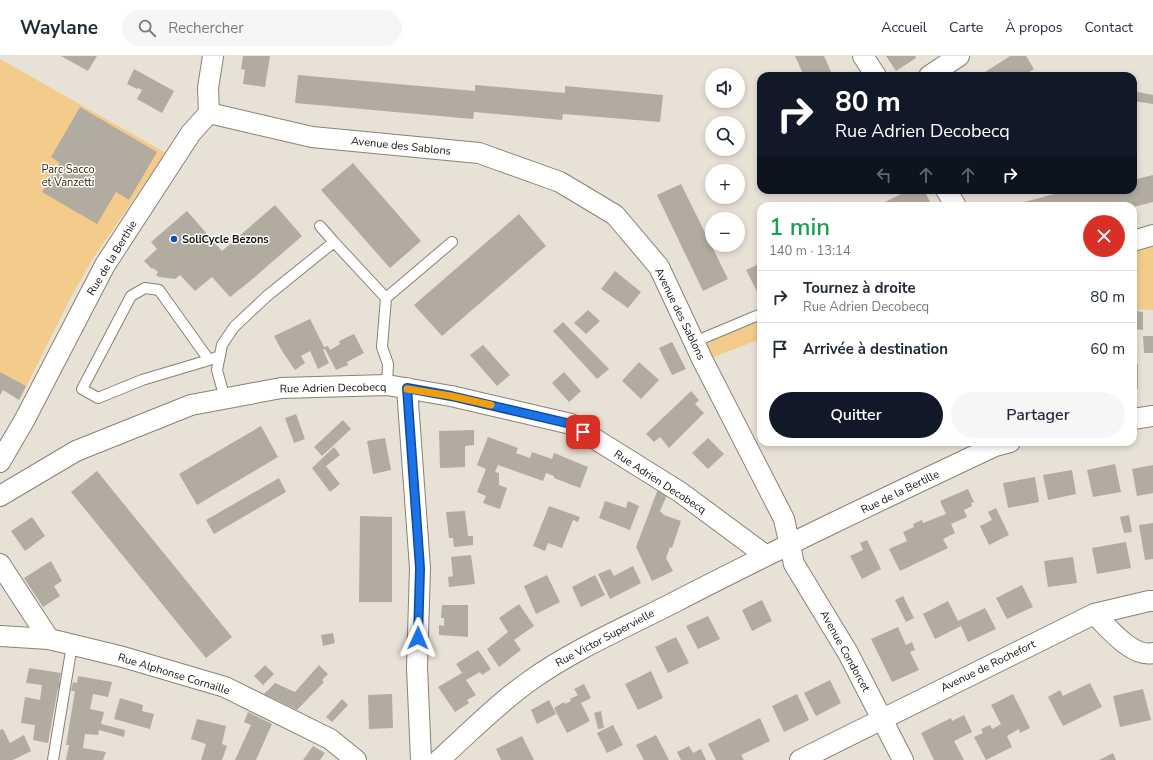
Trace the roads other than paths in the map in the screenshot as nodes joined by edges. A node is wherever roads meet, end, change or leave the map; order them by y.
1 (213, 56) edge
2 (863, 56) edge
3 (959, 56) edge
4 (873, 72) edge
5 (935, 72) edge
6 (209, 113) junction
7 (320, 226) dead end
8 (1153, 235) edge
9 (1137, 239) edge
10 (334, 242) junction
11 (452, 242) dead end
12 (386, 298) junction
13 (757, 316) edge
14 (694, 342) junction
15 (220, 356) junction
16 (210, 360) junction
17 (387, 385) junction
18 (407, 388) junction
19 (225, 399) junction
20 (1153, 416) edge
21 (1137, 418) edge
22 (995, 446) edge
23 (0, 462) edge
24 (0, 496) edge
25 (790, 543) junction
26 (765, 555) junction
27 (0, 564) edge
28 (1153, 601) edge
29 (1094, 614) junction
30 (0, 636) edge
31 (49, 639) junction
32 (72, 645) junction
33 (1153, 653) edge
34 (882, 718) junction
35 (54, 760) edge
36 (356, 760) edge
37 (421, 760) edge
38 (439, 760) edge
39 (800, 760) edge
40 (903, 760) edge

1 - 6 street
2 - 4 street
3 - 5 street
6 - 14 street, Avenue des Sablons
6 - 23 street, Rue de la Berthie
7 - 10 lane
8 - 9 street
10 - 12 lane
10 - 15 lane
11 - 12 lane
12 - 17 lane
13 - 14 lane
14 - 25 street, Avenue des Sablons
15 - 16 lane
15 - 19 lane
16 - 16 lane
17 - 18 street, Rue Adrien Decobecq
17 - 19 street, Rue Adrien Decobecq
18 - 26 street, Rue Adrien Decobecq
18 - 37 street
19 - 24 street, Rue Adrien Decobecq
20 - 21 street
22 - 25 street, Rue de la Bertille
25 - 26 street, Rue Victor Supervielle
25 - 34 street, Avenue Condorcet
26 - 38 street, Rue Victor Supervielle
27 - 31 street
28 - 29 street, Avenue de Rochefort
29 - 33 street
29 - 34 street, Avenue de Rochefort
30 - 31 street, Rue Alphonse Cornaille
31 - 32 street, Rue Alphonse Cornaille
32 - 35 lane
32 - 36 street, Rue Alphonse Cornaille
34 - 39 street, Avenue de Rochefort
34 - 40 street, Avenue Condorcet

